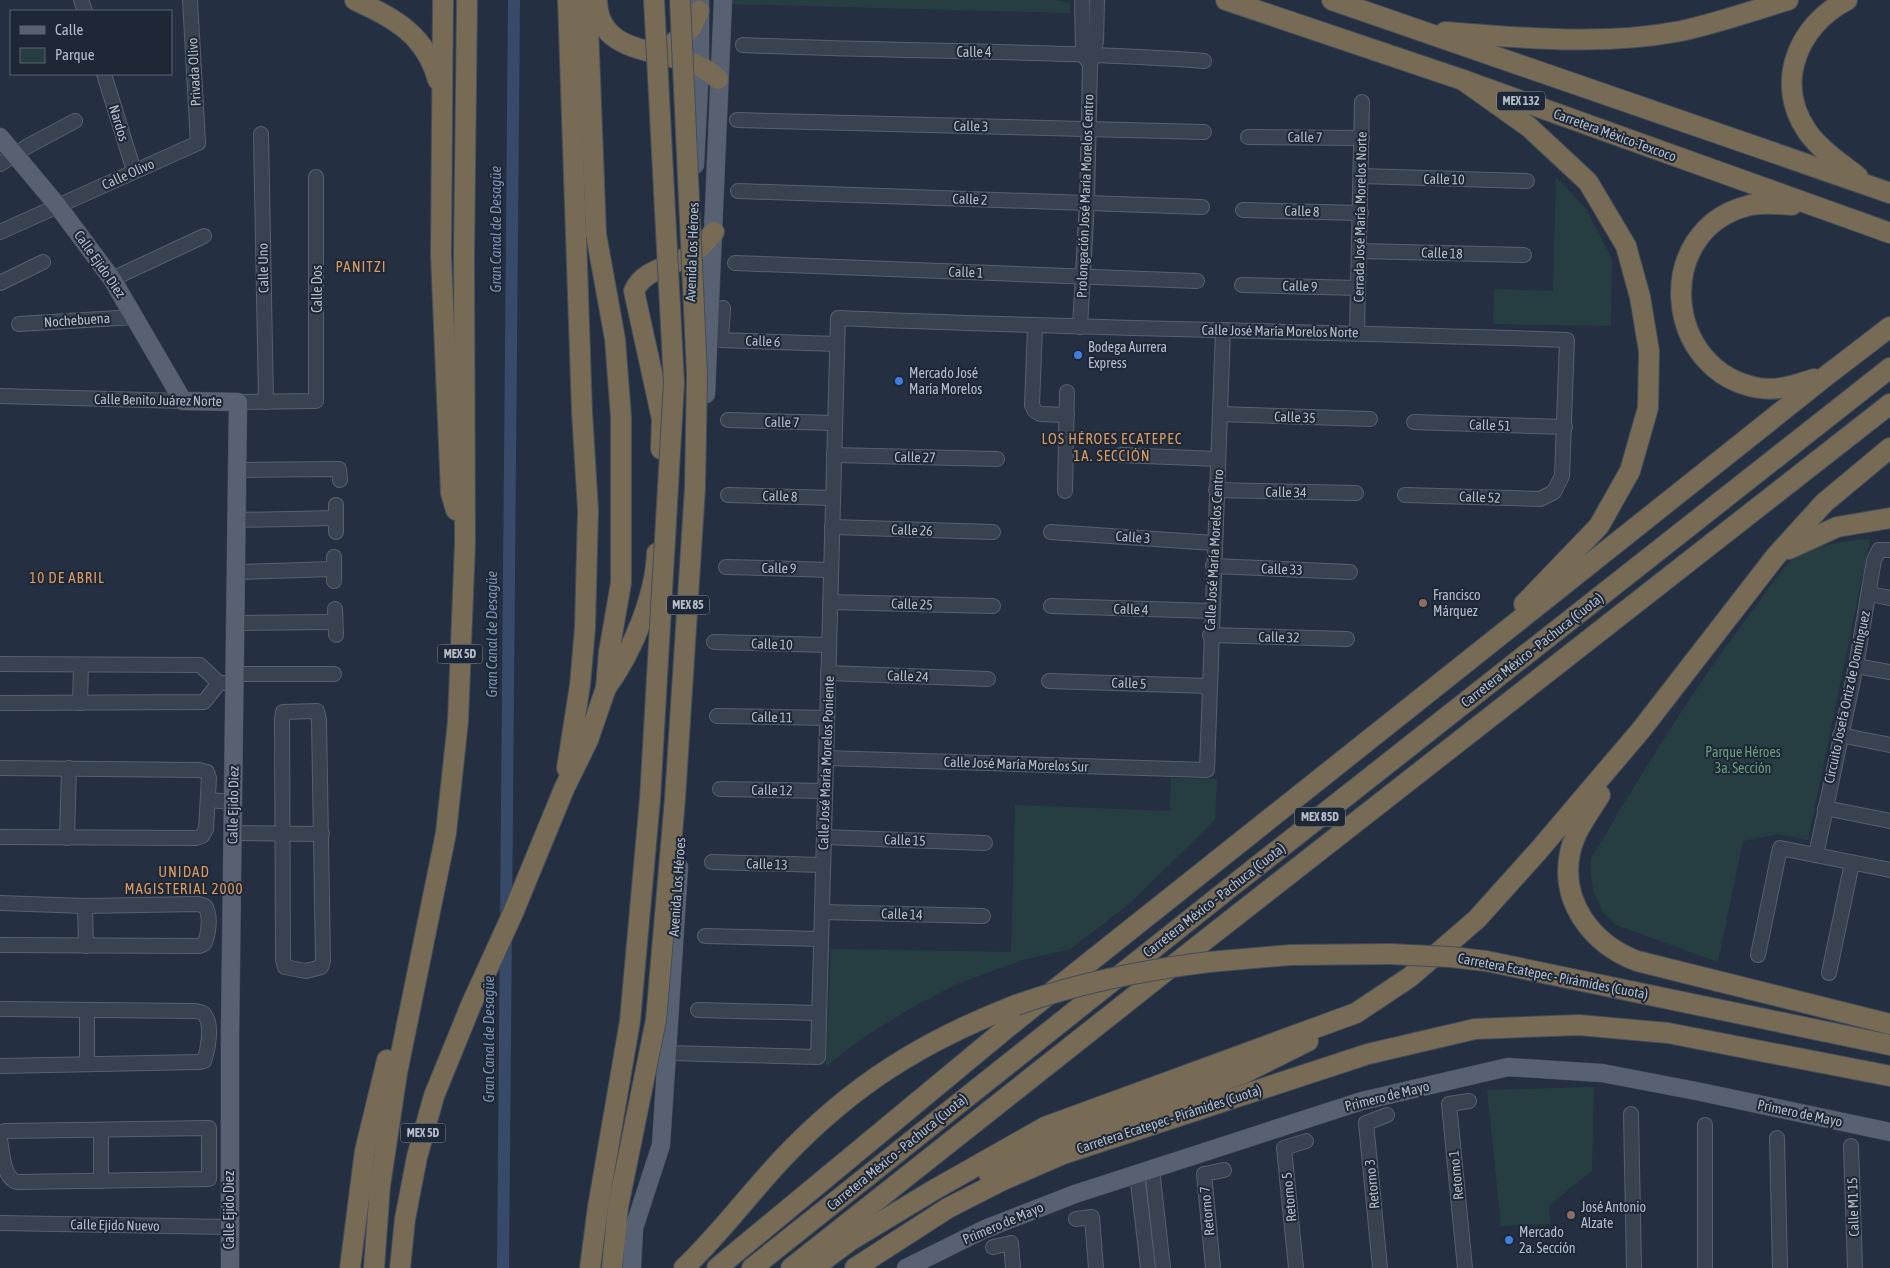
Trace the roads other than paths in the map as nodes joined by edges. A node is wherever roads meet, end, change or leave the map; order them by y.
1 (190, 0) edge
2 (355, 0) edge
3 (443, 0) edge
4 (467, 0) edge
5 (568, 0) edge
6 (587, 0) edge
7 (597, 0) edge
8 (654, 0) edge
9 (680, 0) edge
10 (723, 0) edge
11 (1082, 0) edge
12 (1097, 0) edge
13 (1226, 0) edge
14 (1332, 0) edge
15 (1788, 0) edge
16 (1847, 0) edge
17 (700, 5) edge
18 (1416, 30) junction
19 (743, 46) dead end
20 (647, 52) junction
21 (1089, 57) junction
22 (1204, 61) dead end
23 (700, 65) junction
24 (104, 75) edge
25 (718, 79) junction
26 (1463, 80) junction
27 (441, 92) junction
28 (1362, 102) dead end
29 (737, 120) dead end
30 (76, 122) dead end
31 (1089, 128) junction
32 (1204, 132) dead end
33 (261, 134) dead end
34 (0, 137) edge
35 (1248, 137) dead end
36 (1362, 138) junction
37 (198, 143) joint
38 (16, 154) junction
39 (0, 164) edge
40 (134, 171) junction
41 (1361, 176) junction
42 (316, 177) dead end
43 (1527, 181) dead end
44 (1870, 186) junction
45 (738, 192) dead end
46 (1890, 194) edge
47 (1087, 202) junction
48 (58, 205) junction
49 (1202, 207) dead end
50 (1814, 207) junction
51 (1243, 210) dead end
52 (1360, 213) junction
53 (0, 232) edge
54 (714, 232) junction
55 (1885, 232) edge
56 (204, 236) dead end
57 (1360, 251) junction
58 (691, 254) junction
59 (1524, 255) dead end
60 (44, 262) dead end
61 (735, 263) dead end
62 (1084, 276) junction
63 (112, 279) junction
64 (1197, 281) dead end
65 (0, 283) edge
66 (1242, 285) dead end
67 (1358, 288) junction
68 (634, 291) junction
69 (723, 308) dead end
70 (614, 309) junction
71 (689, 309) junction
72 (135, 316) junction
73 (838, 318) joint
74 (640, 322) junction
75 (19, 324) dead end
76 (1035, 327) junction
77 (1080, 327) junction
78 (1890, 327) edge
79 (1223, 330) junction
80 (1357, 332) junction
81 (837, 344) junction
82 (1890, 368) edge
83 (1826, 376) junction
84 (1067, 392) dead end
85 (1, 394) edge
86 (183, 401) junction
87 (316, 401) joint
88 (238, 402) junction
89 (266, 402) junction
90 (1890, 404) edge
91 (1220, 414) junction
92 (1067, 415) junction
93 (1370, 419) dead end
94 (728, 420) dead end
95 (1414, 422) dead end
96 (835, 423) junction
97 (1565, 428) junction
98 (1890, 448) edge
99 (834, 455) junction
100 (1121, 455) dead end
101 (997, 459) dead end
102 (1218, 459) junction
103 (238, 470) junction
104 (340, 480) dead end
105 (1216, 490) junction
106 (1065, 491) dead end
107 (1554, 492) joint
108 (1356, 493) dead end
109 (728, 495) dead end
110 (1405, 495) dead end
111 (833, 498) junction
112 (702, 502) junction
113 (336, 518) dead end
114 (1890, 518) edge
115 (237, 520) junction
116 (832, 527) junction
117 (992, 532) dead end
118 (1051, 532) dead end
119 (465, 543) junction
120 (1214, 543) junction
121 (1890, 550) edge
122 (1774, 557) junction
123 (1213, 566) junction
124 (726, 567) dead end
125 (334, 569) dead end
126 (831, 570) junction
127 (236, 572) junction
128 (1350, 572) dead end
129 (1869, 594) junction
130 (1890, 598) edge
131 (830, 602) junction
132 (993, 606) dead end
133 (1051, 606) dead end
134 (1211, 611) junction
135 (335, 622) dead end
136 (236, 623) junction
137 (1210, 635) junction
138 (1347, 639) dead end
139 (714, 642) dead end
140 (829, 645) junction
141 (0, 664) edge
142 (81, 665) junction
143 (1463, 666) junction
144 (1856, 666) junction
145 (1890, 672) edge
146 (828, 673) junction
147 (334, 674) dead end
148 (988, 679) dead end
149 (230, 680) junction
150 (1049, 680) dead end
151 (1209, 686) junction
152 (606, 688) junction
153 (0, 703) edge
154 (80, 703) junction
155 (717, 716) dead end
156 (827, 718) junction
157 (1642, 730) junction
158 (1840, 735) junction
159 (1890, 745) edge
160 (826, 758) junction
161 (0, 768) edge
162 (69, 768) junction
163 (1207, 770) joint
164 (564, 789) junction
165 (720, 789) dead end
166 (825, 791) junction
167 (208, 800) junction
168 (233, 802) junction
169 (1825, 808) junction
170 (1890, 821) edge
171 (233, 833) junction
172 (282, 834) junction
173 (322, 834) junction
174 (0, 837) edge
175 (824, 837) junction
176 (67, 838) junction
177 (986, 843) dead end
178 (1816, 856) junction
179 (712, 862) dead end
180 (1852, 863) junction
181 (823, 866) junction
182 (1890, 870) edge
183 (0, 903) edge
184 (85, 906) junction
185 (822, 912) junction
186 (983, 916) dead end
187 (208, 920) junction
188 (232, 921) junction
189 (706, 936) dead end
190 (821, 939) junction
191 (0, 945) edge
192 (86, 946) junction
193 (421, 951) junction
194 (1758, 955) dead end
195 (1829, 973) dead end
196 (0, 1009) edge
197 (88, 1010) junction
198 (698, 1010) dead end
199 (819, 1013) junction
200 (1354, 1013) junction
201 (1890, 1024) edge
202 (208, 1034) junction
203 (230, 1035) junction
204 (1890, 1044) edge
205 (667, 1053) junction
206 (87, 1064) junction
207 (0, 1066) edge
208 (1890, 1076) edge
209 (1470, 1101) dead end
210 (1631, 1114) dead end
211 (1386, 1115) dead end
212 (1704, 1125) dead end
213 (101, 1130) junction
214 (1890, 1132) edge
215 (0, 1136) edge
216 (1778, 1138) dead end
217 (0, 1140) edge
218 (1306, 1141) dead end
219 (1852, 1146) dead end
220 (210, 1152) junction
221 (229, 1152) junction
222 (1224, 1170) dead end
223 (1145, 1172) junction
224 (101, 1182) junction
225 (1076, 1219) dead end
226 (1157, 1219) junction
227 (1143, 1221) junction
228 (0, 1223) edge
229 (229, 1227) junction
230 (993, 1247) dead end
231 (230, 1268) edge
232 (350, 1268) edge
233 (374, 1268) edge
234 (400, 1268) edge
235 (590, 1268) edge
236 (612, 1268) edge
237 (632, 1268) edge
238 (684, 1268) edge
239 (717, 1268) edge
240 (752, 1268) edge
241 (791, 1268) edge
242 (813, 1268) edge
243 (835, 1268) edge
244 (855, 1268) edge
245 (906, 1268) edge
246 (1013, 1268) edge
247 (1096, 1268) edge
248 (1148, 1268) edge
249 (1162, 1268) edge
250 (1213, 1268) edge
251 (1296, 1268) edge
252 (1380, 1268) edge
253 (1465, 1268) edge
254 (1634, 1268) edge
255 (1705, 1268) edge
256 (1780, 1268) edge
257 (1855, 1268) edge

1 - 37 street, Privada Olivo
2 - 27 highway
3 - 27 highway
4 - 119 highway, MEX 5D
5 - 164 highway, MEX 5D
6 - 70 highway
7 - 20 highway
8 - 235 highway, MEX 85, bridge
9 - 236 highway, MEX 85, bridge
10 - 25 main road, Avenida Los Héroes
11 - 21 street, Prolongación José María Morelos Centro
12 - 21 street, Prolongación José María Morelos Centro
13 - 26 highway, Carretera México-Texcoco / MEX 132
14 - 18 highway, MEX 132
15 - 18 highway
16 - 44 highway
17 - 20 highway
17 - 23 main road, Avenida Los Héroes
18 - 44 highway, MEX 132
19 - 21 street, Calle 4
20 - 23 highway
21 - 22 street, Calle 4
21 - 31 street, Prolongación José María Morelos Centro
23 - 25 highway
23 - 58 main road, Avenida Los Héroes
24 - 40 street, Nardos
25 - 54 main road, Avenida Los Héroes
26 - 50 highway, Carretera México-Texcoco / MEX 132
26 - 143 highway
27 - 119 highway
28 - 36 street, Cerrada José María Morelos Norte
29 - 31 street, Calle 3
30 - 38 street
31 - 32 street, Calle 3
31 - 47 street, Prolongación José María Morelos Centro
33 - 89 street, Calle Uno
34 - 38 main road, Calle Ejido Diez
35 - 36 street, Calle 7
36 - 41 street, Cerrada José María Morelos Norte
37 - 40 street, Calle Olivo
38 - 39 street
38 - 48 main road, Calle Ejido Diez
40 - 48 street, Calle Olivo
41 - 43 street, Calle 10
41 - 52 street, Cerrada José María Morelos Norte
42 - 87 street, Calle Dos
44 - 46 highway, MEX 132
45 - 47 street, Calle 2
47 - 49 street, Calle 2
47 - 62 street, Prolongación José María Morelos Centro
48 - 53 street, Calle Olivo
48 - 63 main road, Calle Ejido Diez
50 - 55 highway, Carretera México-Texcoco / MEX 132
50 - 83 highway
51 - 52 street, Calle 8
52 - 57 street, Cerrada José María Morelos Norte
54 - 58 highway
54 - 112 main road, Avenida Los Héroes
56 - 63 street
57 - 59 street, Calle 18
57 - 67 street, Cerrada José María Morelos Norte
58 - 68 highway
58 - 71 main road, Avenida Los Héroes
60 - 65 street
61 - 62 street, Calle 1
62 - 64 street, Calle 1
62 - 77 street, Prolongación José María Morelos Centro
63 - 72 main road, Calle Ejido Diez
66 - 67 street, Calle 9
67 - 80 street, Cerrada José María Morelos Norte
68 - 70 highway
68 - 71 highway
68 - 74 highway
69 - 81 street, Calle 6
70 - 74 highway
70 - 152 highway
71 - 112 main road, Avenida Los Héroes
72 - 75 street, Nochebuena
72 - 86 main road, Calle Ejido Diez
73 - 76 street, Calle José María Morelos Norte
73 - 81 street, Calle José María Morelos Poniente
74 - 152 highway
76 - 77 street, Calle José María Morelos Norte
76 - 92 street
77 - 79 street, Calle José María Morelos Norte
78 - 83 highway
79 - 80 street, Calle José María Morelos Norte
79 - 91 street, Calle José María Morelos Centro
80 - 97 street, Calle José María Morelos Norte
81 - 96 street, Calle José María Morelos Poniente
82 - 240 highway, Carretera México - Pachuca (Cuota) / MEX 85D
83 - 143 highway
84 - 92 street
85 - 86 street, Calle Benito Juárez Norte
86 - 88 main road, Calle Benito Juárez Norte
87 - 89 street, Calle Benito Juárez Norte
88 - 89 street, Calle Benito Juárez Norte
88 - 103 main road, Calle Ejido Diez
90 - 241 highway, Carretera México - Pachuca (Cuota) / MEX 85D
91 - 93 street, Calle 35
91 - 102 street, Calle José María Morelos Centro
92 - 106 street
94 - 96 street, Calle 7
95 - 97 street, Calle 51
96 - 99 street, Calle José María Morelos Poniente
97 - 107 street, Calle José María Morelos Norte
98 - 122 highway
99 - 101 street, Calle 27
99 - 111 street, Calle José María Morelos Poniente
100 - 102 street
102 - 105 street, Calle José María Morelos Centro
103 - 104 street
103 - 115 main road, Calle Ejido Diez
105 - 108 street, Calle 34
105 - 120 street, Calle José María Morelos Centro
107 - 110 street, Calle 52
109 - 111 street, Calle 8
111 - 116 street, Calle José María Morelos Poniente
112 - 205 main road, Avenida Los Héroes
113 - 115 street
114 - 122 highway
115 - 127 main road, Calle Ejido Diez
116 - 117 street, Calle 26
116 - 126 street, Calle José María Morelos Poniente
118 - 120 street, Calle 3
119 - 193 highway, MEX 5D
120 - 123 street, Calle José María Morelos Centro
121 - 129 street, Circuito Josefa Ortiz de Domínguez
122 - 157 highway
123 - 128 street, Calle 33
123 - 134 street, Calle José María Morelos Centro
124 - 126 street, Calle 9
125 - 127 street
126 - 131 street, Calle José María Morelos Poniente
127 - 136 main road, Calle Ejido Diez
129 - 130 street
129 - 144 street, Circuito Josefa Ortiz de Domínguez
131 - 132 street, Calle 25
131 - 140 street, Calle José María Morelos Poniente
133 - 134 street, Calle 4
134 - 137 street, Calle José María Morelos Centro
135 - 136 street
136 - 149 main road, Calle Ejido Diez
137 - 138 street, Calle 32
137 - 151 street, Calle José María Morelos Centro
139 - 140 street, Calle 10
140 - 146 street, Calle José María Morelos Poniente
141 - 142 street
142 - 149 street
142 - 154 street
143 - 239 highway
144 - 145 street
144 - 158 street, Circuito Josefa Ortiz de Domínguez
146 - 148 street, Calle 24
146 - 156 street, Calle José María Morelos Poniente
147 - 149 street
149 - 154 street
149 - 168 main road, Calle Ejido Diez
150 - 151 street, Calle 5
151 - 163 street, Calle José María Morelos Centro
152 - 164 highway
153 - 154 street
155 - 156 street, Calle 11
156 - 160 street, Calle José María Morelos Poniente
157 - 200 highway
157 - 201 highway
158 - 159 street
158 - 169 street, Circuito Josefa Ortiz de Domínguez
160 - 163 street, Calle José María Morelos Sur
160 - 166 street, Calle José María Morelos Poniente
161 - 162 street
162 - 167 street
162 - 176 street
164 - 234 highway, MEX 5D
165 - 166 street, Calle 12
166 - 175 street, Calle José María Morelos Poniente
167 - 168 street
167 - 176 street
168 - 171 main road, Calle Ejido Diez
169 - 170 street
169 - 178 street, Circuito Josefa Ortiz de Domínguez
171 - 172 street
171 - 188 main road, Calle Ejido Diez
172 - 173 street
172 - 173 street
172 - 173 street
174 - 176 street
175 - 177 street, Calle 15
175 - 181 street, Calle José María Morelos Poniente
178 - 180 street
178 - 194 street
179 - 181 street, Calle 13
180 - 182 street
180 - 195 street
181 - 185 street, Calle José María Morelos Poniente
183 - 184 street
184 - 187 street
184 - 192 street
185 - 186 street, Calle 14
185 - 190 street, Calle José María Morelos Poniente
187 - 188 street
187 - 192 street
188 - 203 main road, Calle Ejido Diez
189 - 190 street
190 - 199 street, Calle José María Morelos Poniente
191 - 192 street
193 - 232 highway
193 - 233 highway, MEX 5D
196 - 197 street
197 - 202 street
197 - 206 street
198 - 199 street
199 - 205 street, Calle José María Morelos Poniente
200 - 242 highway
200 - 243 highway
202 - 203 street
202 - 206 street
203 - 221 main road, Calle Ejido Diez
204 - 238 highway, Carretera Ecatepec - Pirámides (Cuota), bridge
205 - 237 main road, Avenida Los Héroes
206 - 207 street
208 - 244 highway, Carretera Ecatepec - Pirámides (Cuota)
209 - 253 street, Retorno 1
210 - 254 street
211 - 252 street, Retorno 3
212 - 255 street
213 - 215 street
213 - 220 street
213 - 224 street
214 - 223 main road, Primero de Mayo
216 - 256 street
217 - 224 street
218 - 251 street, Retorno 5
219 - 257 street, Calle M1 15
220 - 221 street
220 - 224 street
221 - 229 main road, Calle Ejido Diez
222 - 250 street, Retorno 7
223 - 226 street
223 - 227 street
223 - 245 main road, Primero de Mayo
225 - 247 street
226 - 227 street
226 - 249 street
227 - 248 street
228 - 229 street, Calle Ejido Nuevo
229 - 231 main road, Calle Ejido Diez
230 - 246 street

